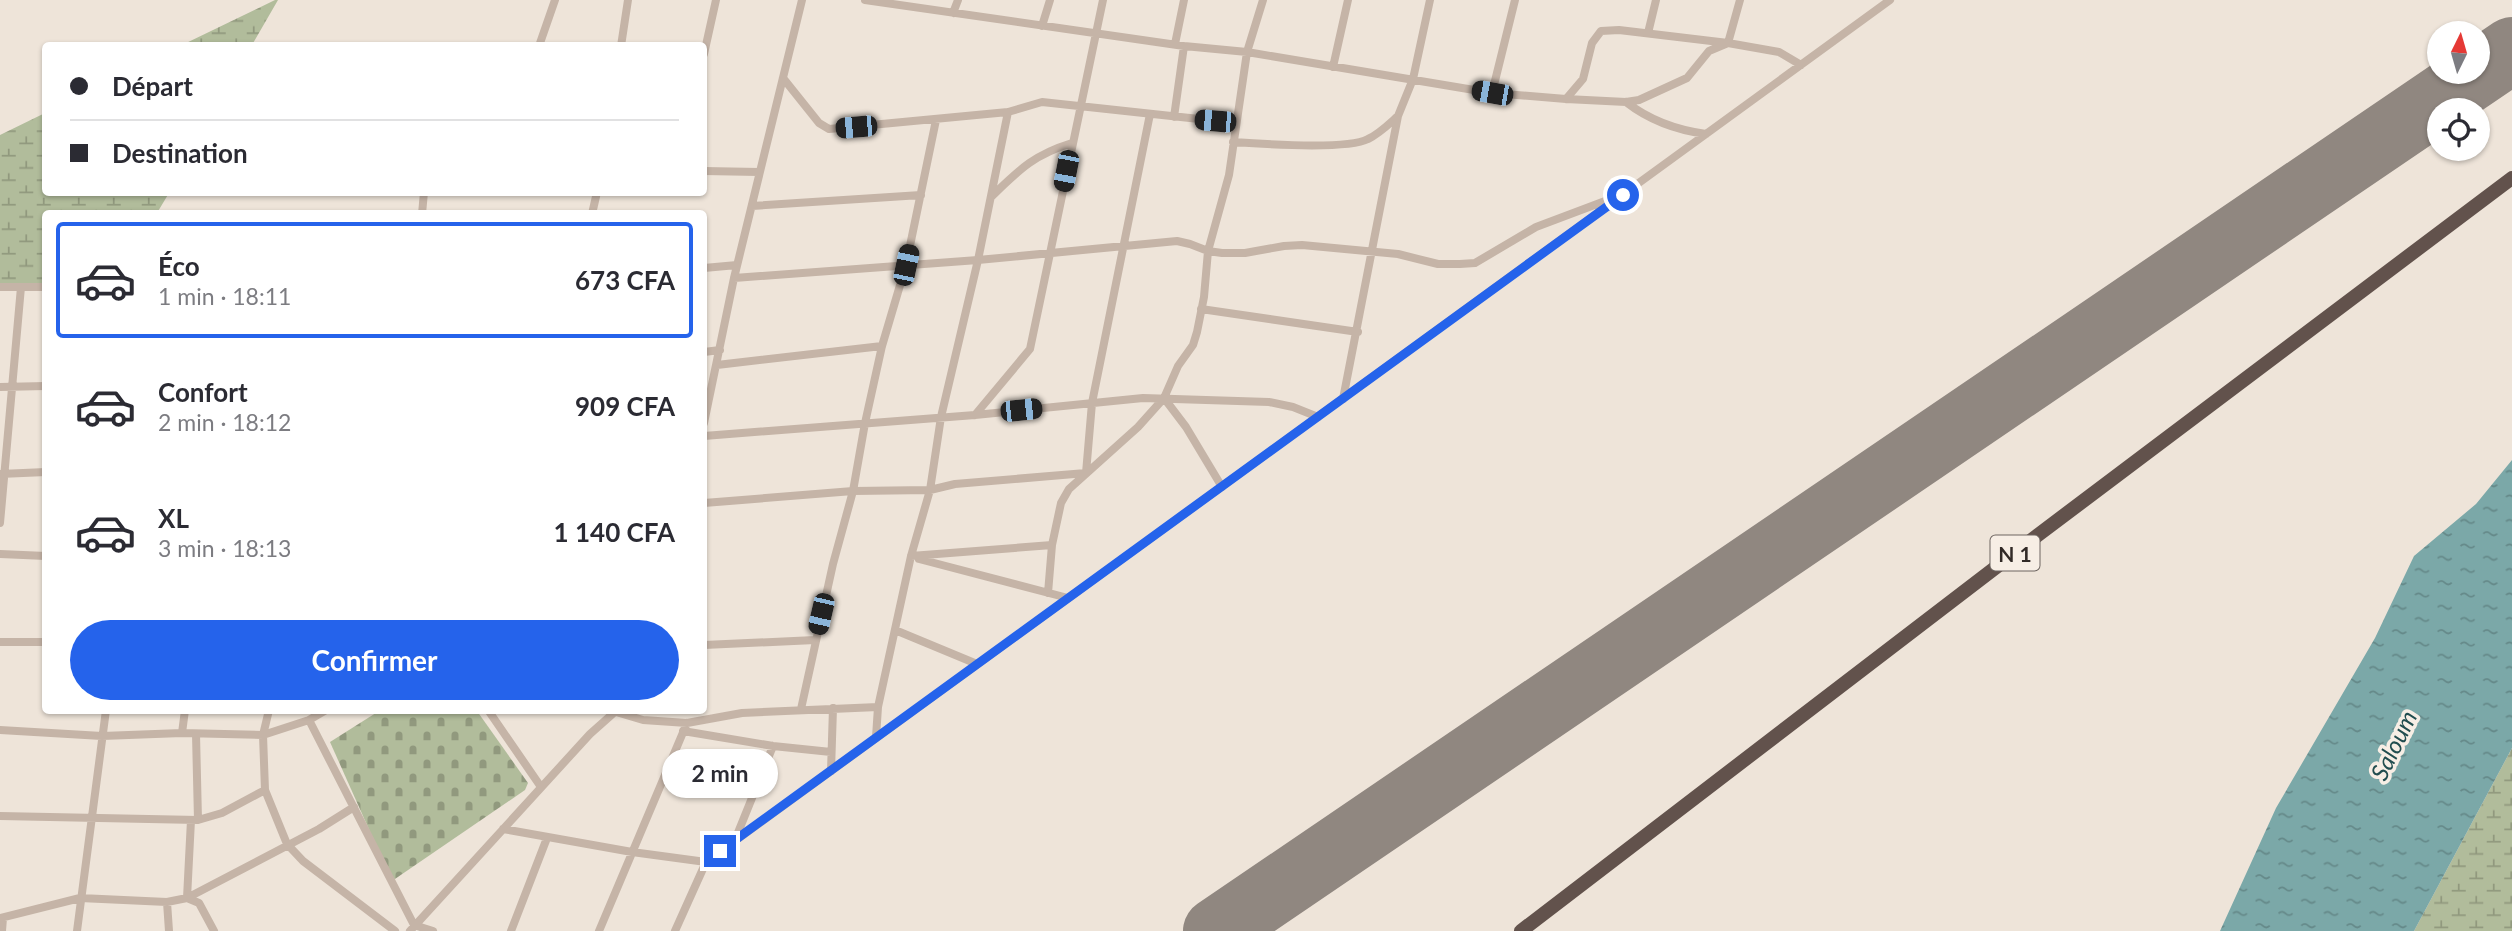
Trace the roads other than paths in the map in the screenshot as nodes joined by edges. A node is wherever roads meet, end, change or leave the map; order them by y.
1 (555, 0) edge
2 (628, 0) edge
3 (716, 0) edge
4 (802, 0) edge
5 (865, 0) edge
6 (958, 0) edge
7 (1051, 0) edge
8 (1103, 0) edge
9 (1184, 0) edge
10 (1263, 0) edge
11 (1348, 0) edge
12 (1430, 0) edge
13 (1515, 0) edge
14 (1656, 0) edge
15 (1740, 0) edge
16 (1890, 0) edge
17 (953, 13) junction
18 (1042, 26) junction
19 (1097, 33) junction
20 (1648, 33) junction
21 (540, 42) edge
22 (622, 42) edge
23 (707, 42) edge
24 (1728, 43) junction
25 (1180, 45) junction
26 (1247, 52) junction
27 (1801, 65) junction
28 (1333, 67) junction
29 (783, 78) junction
30 (1413, 79) junction
31 (1492, 93) junction
32 (1566, 99) junction
33 (1626, 102) junction
34 (1079, 106) junction
35 (1008, 112) junction
36 (1150, 114) junction
37 (1398, 116) junction
38 (1174, 117) junction
39 (936, 120) junction
40 (1236, 123) junction
41 (1706, 134) junction
42 (1233, 142) junction
43 (1072, 143) junction
44 (707, 171) edge
45 (759, 172) junction
46 (2512, 178) edge
47 (920, 195) junction
48 (1623, 195) junction
49 (991, 197) junction
50 (752, 206) junction
51 (1125, 246) junction
52 (1208, 251) junction
53 (1373, 252) junction
54 (1050, 253) junction
55 (978, 260) junction
56 (737, 265) junction
57 (906, 265) junction
58 (707, 268) edge
59 (734, 278) junction
60 (0, 287) edge
61 (21, 287) junction
62 (42, 287) edge
63 (1201, 309) junction
64 (1358, 332) junction
65 (882, 346) junction
66 (720, 350) junction
67 (707, 352) edge
68 (717, 365) junction
69 (42, 386) edge
70 (0, 387) edge
71 (14, 388) junction
72 (1164, 398) junction
73 (1343, 399) junction
74 (1092, 403) junction
75 (707, 410) edge
76 (975, 415) junction
77 (942, 417) junction
78 (1318, 417) junction
79 (865, 423) junction
80 (707, 436) edge
81 (42, 472) edge
82 (1086, 473) junction
83 (2, 474) edge
84 (1222, 487) junction
85 (930, 490) junction
86 (853, 491) junction
87 (707, 503) edge
88 (0, 523) edge
89 (1052, 545) junction
90 (0, 554) edge
91 (42, 556) edge
92 (911, 556) junction
93 (1048, 593) junction
94 (1068, 598) junction
95 (895, 630) junction
96 (815, 640) junction
97 (0, 642) edge
98 (42, 642) edge
99 (707, 645) edge
100 (977, 664) junction
101 (878, 707) junction
102 (833, 708) junction
103 (801, 709) junction
104 (105, 714) edge
105 (184, 714) edge
106 (267, 714) edge
107 (319, 714) edge
108 (491, 714) edge
109 (613, 714) edge
110 (626, 714) edge
111 (309, 720) junction
112 (685, 727) junction
113 (0, 730) edge
114 (182, 733) junction
115 (196, 734) junction
116 (263, 735) junction
117 (102, 736) junction
118 (876, 737) junction
119 (773, 746) junction
120 (831, 752) junction
121 (831, 771) junction
122 (541, 787) junction
123 (265, 790) junction
124 (354, 807) junction
125 (0, 816) edge
126 (91, 819) junction
127 (194, 820) junction
128 (503, 829) junction
129 (547, 838) junction
130 (735, 840) junction
131 (287, 844) junction
132 (632, 852) junction
133 (706, 862) junction
134 (80, 898) junction
135 (187, 898) junction
136 (167, 902) junction
137 (2, 918) edge
138 (412, 928) edge
139 (2, 931) edge
140 (77, 931) edge
141 (169, 931) edge
142 (214, 931) edge
143 (395, 931) edge
144 (433, 931) edge
145 (511, 931) edge
146 (599, 931) edge
147 (675, 931) edge
148 (1521, 931) edge

1 - 21 street
2 - 22 street
3 - 23 street
4 - 29 street
5 - 17 street
6 - 17 street
7 - 18 street
8 - 19 street
9 - 25 street
10 - 26 street
11 - 28 street
12 - 30 street
13 - 31 street
14 - 20 street
15 - 24 street
16 - 27 street
17 - 18 street
18 - 19 street
19 - 25 street
19 - 34 street
20 - 24 street
20 - 32 street
24 - 27 street
24 - 33 street
25 - 26 street
25 - 38 street
26 - 28 street
26 - 40 street
27 - 41 street
28 - 30 street
29 - 39 street
29 - 45 street
30 - 31 street
30 - 37 street
31 - 32 street
32 - 33 street
33 - 41 street
34 - 35 street
34 - 36 street
34 - 43 street
35 - 39 street
35 - 49 street
36 - 38 street
36 - 51 street
37 - 42 street
37 - 53 street
38 - 40 street
39 - 47 street
40 - 42 street
41 - 48 street
42 - 52 street
43 - 49 street
43 - 54 street
44 - 45 street
45 - 50 street
46 - 148 highway, N 1
47 - 50 street
47 - 57 street
48 - 53 street
48 - 73 street
49 - 55 street
50 - 56 street
51 - 52 street
51 - 54 street
51 - 74 street
52 - 53 street
52 - 63 street
53 - 64 street
54 - 55 street
54 - 76 street
55 - 57 street
55 - 77 street
56 - 58 street
56 - 59 street
57 - 59 street
57 - 65 street
59 - 66 street
60 - 61 street
61 - 62 street
61 - 71 street
63 - 64 street
63 - 72 street
64 - 73 street
65 - 68 street
65 - 79 street
66 - 67 street
66 - 68 street
68 - 75 street
69 - 71 street
70 - 71 street
71 - 83 street
72 - 74 street
72 - 78 street
72 - 82 street
72 - 84 street
73 - 78 street
74 - 76 street
74 - 82 street
76 - 77 street
77 - 79 street
77 - 85 street
78 - 84 street
79 - 80 street
79 - 86 street
81 - 83 street
82 - 85 street
82 - 89 street
83 - 88 street
84 - 94 street
85 - 86 street
85 - 92 street
86 - 87 street
86 - 96 street
89 - 92 street
89 - 93 street
90 - 91 street
92 - 93 street
92 - 95 street
93 - 94 street
94 - 100 street
95 - 100 street
95 - 101 street
96 - 99 street
96 - 103 street
97 - 98 street
100 - 118 street
101 - 102 street
101 - 118 street
102 - 103 street
102 - 120 street
103 - 112 street
104 - 117 street
105 - 114 street
106 - 116 street
107 - 111 street
108 - 122 street
109 - 122 street
110 - 112 street
111 - 116 street
111 - 124 street
112 - 119 street
112 - 132 street
113 - 117 street
114 - 115 street
114 - 117 street
115 - 116 street
115 - 127 street
116 - 123 street
117 - 126 street
118 - 121 street
119 - 120 street
119 - 130 street
120 - 121 street
121 - 130 street
122 - 128 street
123 - 127 street
123 - 131 street
124 - 131 street
124 - 138 street
125 - 126 street
126 - 127 street
126 - 134 street
127 - 135 street
128 - 129 street
128 - 138 street
129 - 132 street
129 - 145 street
130 - 133 street
131 - 135 street
131 - 143 street
132 - 133 street
132 - 146 street
133 - 147 street
134 - 136 street
134 - 137 street
134 - 140 street
135 - 136 street
135 - 142 street
136 - 141 street
137 - 139 street
138 - 144 street

